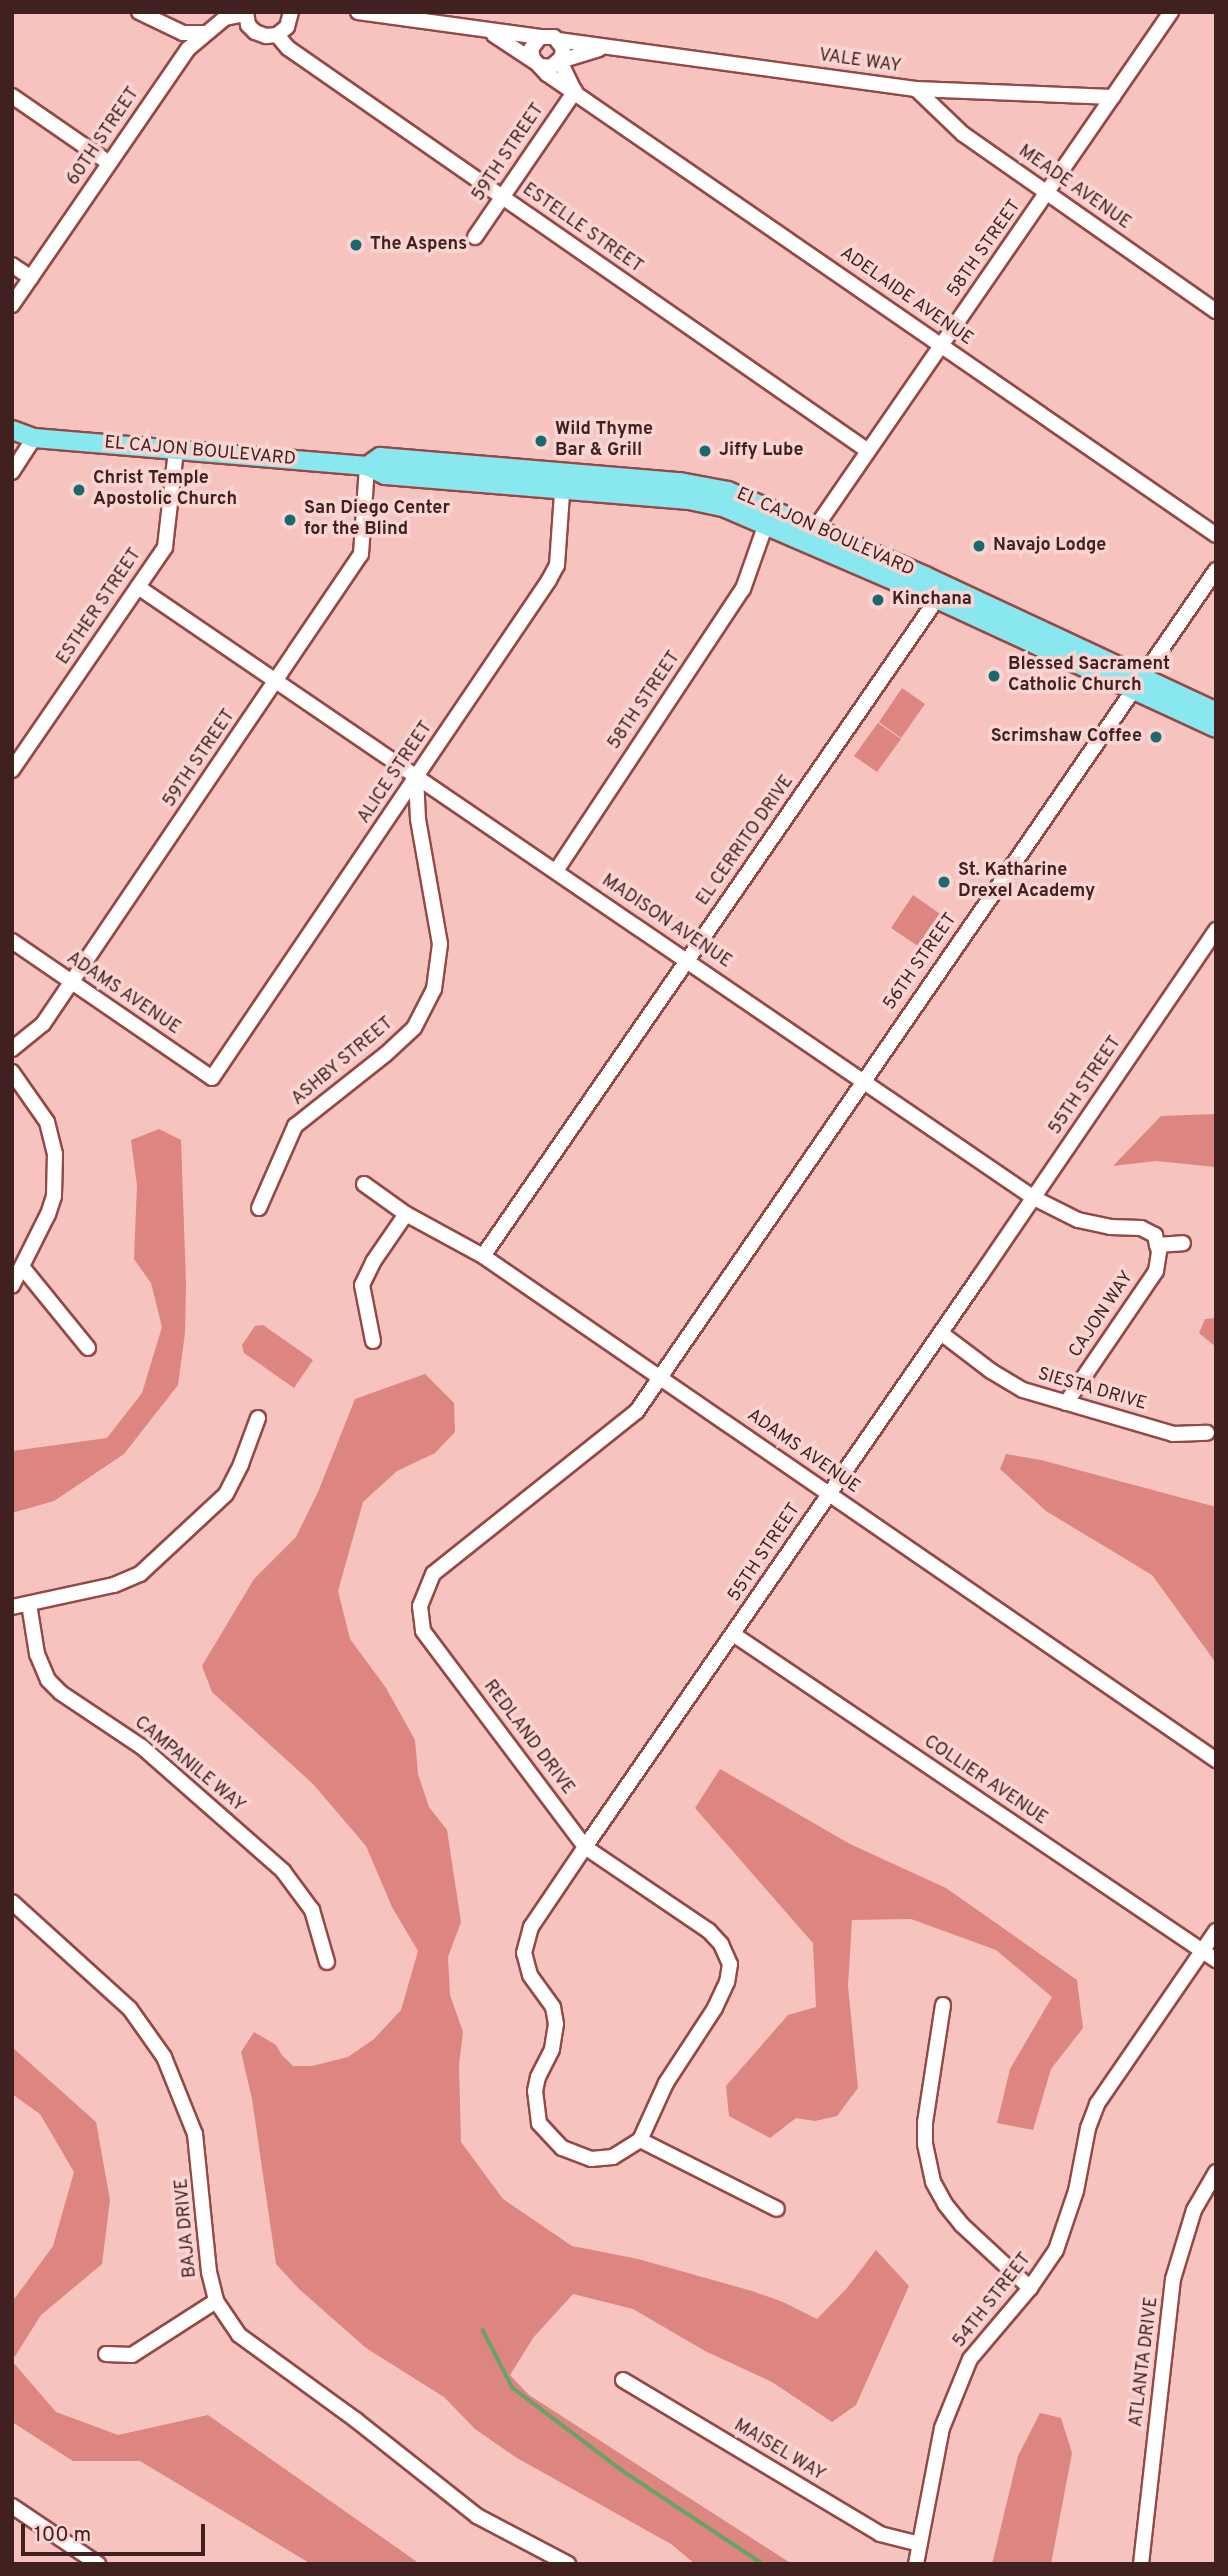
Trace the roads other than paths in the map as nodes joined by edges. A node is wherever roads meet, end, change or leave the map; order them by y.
1 (139, 12) edge
2 (290, 12) edge
3 (358, 12) edge
4 (1171, 12) edge
5 (245, 13) edge
6 (486, 31) junction
7 (204, 33) junction
8 (276, 35) junction
9 (540, 37) junction
10 (558, 40) junction
11 (604, 47) junction
12 (560, 61) junction
13 (539, 65) junction
14 (916, 89) junction
15 (575, 91) junction
16 (12, 96) edge
17 (1113, 97) junction
18 (109, 163) junction
19 (1046, 192) junction
20 (502, 197) junction
21 (475, 237) dead end
22 (12, 265) edge
23 (31, 278) junction
24 (12, 305) edge
25 (1216, 310) edge
26 (941, 345) junction
27 (12, 430) edge
28 (34, 438) junction
29 (12, 443) edge
30 (176, 450) junction
31 (868, 451) junction
32 (366, 466) junction
33 (12, 472) edge
34 (563, 480) junction
35 (769, 516) junction
36 (811, 534) junction
37 (1216, 535) edge
38 (1216, 570) edge
39 (138, 587) junction
40 (941, 593) junction
41 (276, 681) junction
42 (1136, 684) junction
43 (1216, 712) edge
44 (1216, 728) edge
45 (12, 770) edge
46 (416, 777) junction
47 (556, 871) junction
48 (1216, 930) edge
49 (12, 941) edge
50 (687, 960) junction
51 (72, 983) junction
52 (12, 1049) edge
53 (12, 1072) edge
54 (212, 1078) joint
55 (862, 1081) junction
56 (364, 1184) dead end
57 (1034, 1198) junction
58 (259, 1208) dead end
59 (406, 1214) junction
60 (1183, 1243) dead end
61 (1157, 1245) junction
62 (483, 1256) junction
63 (23, 1268) junction
64 (12, 1286) edge
65 (941, 1333) junction
66 (373, 1341) dead end
67 (88, 1348) dead end
68 (661, 1378) junction
69 (1066, 1403) junction
70 (258, 1418) dead end
71 (1207, 1433) dead end
72 (829, 1494) junction
73 (29, 1604) junction
74 (12, 1607) edge
75 (733, 1634) junction
76 (1216, 1760) edge
77 (585, 1847) junction
78 (12, 1902) edge
79 (1216, 1931) edge
80 (1202, 1951) junction
81 (1216, 1960) edge
82 (327, 1962) dead end
83 (943, 2005) dead end
84 (640, 2140) junction
85 (1216, 2172) edge
86 (777, 2209) dead end
87 (1030, 2288) junction
88 (216, 2301) junction
89 (106, 2354) dead end
90 (623, 2380) dead end
91 (12, 2506) edge
92 (920, 2544) junction
93 (98, 2564) edge
94 (568, 2564) edge
95 (916, 2564) edge
96 (1141, 2564) edge

1 - 7 street
2 - 8 street
3 - 6 street, VALE WAY
4 - 17 street, 58TH STREET
5 - 7 street, 60TH STREET
5 - 8 street, 60TH STREET
6 - 9 street, VALE WAY
6 - 13 street, VALE WAY
7 - 18 street, 60TH STREET
8 - 20 street, ESTELLE STREET
9 - 10 street, VALE WAY
9 - 13 street
10 - 11 street, VALE WAY
10 - 12 street
11 - 12 street, VALE WAY
11 - 14 street, VALE WAY
12 - 13 street, VALE WAY
12 - 15 street, ADELAIDE AVENUE
13 - 15 street, ADELAIDE AVENUE
14 - 17 street, VALE WAY
14 - 19 street, MEADE AVENUE
15 - 20 street, 59TH STREET
15 - 26 street, ADELAIDE AVENUE
16 - 18 street
17 - 19 street, 58TH STREET
18 - 23 street, 60TH STREET
19 - 25 street, MEADE AVENUE
19 - 26 street, 58TH STREET
20 - 21 street, 59TH STREET
20 - 31 street, ESTELLE STREET
22 - 23 street
23 - 24 street, 60TH STREET
26 - 31 street, 58TH STREET
26 - 37 street, ADELAIDE AVENUE
27 - 28 main road, EL CAJON BOULEVARD
28 - 29 main road, EL CAJON BOULEVARD
28 - 30 main road, EL CAJON BOULEVARD
28 - 33 street
30 - 32 main road, EL CAJON BOULEVARD
30 - 39 street, ESTHER STREET
31 - 36 street, 58TH STREET
32 - 34 main road, EL CAJON BOULEVARD
32 - 41 street, 59TH STREET
34 - 35 main road, EL CAJON BOULEVARD
34 - 46 street, ALICE STREET
35 - 36 main road, EL CAJON BOULEVARD
35 - 47 street, 58TH STREET
36 - 40 main road, EL CAJON BOULEVARD
38 - 42 street, 56TH STREET
39 - 41 street, MADISON AVENUE
39 - 45 street, ESTHER STREET
40 - 42 main road, EL CAJON BOULEVARD
40 - 50 street, EL CERRITO DRIVE
41 - 46 street, MADISON AVENUE
41 - 51 street, 59TH STREET
42 - 43 main road, EL CAJON BOULEVARD
42 - 44 main road, EL CAJON BOULEVARD
42 - 55 street, 56TH STREET
46 - 47 street, MADISON AVENUE
46 - 54 street, ALICE STREET
46 - 58 street, ASHBY STREET
47 - 50 street, MADISON AVENUE
48 - 57 street, 55TH STREET
49 - 51 street, ADAMS AVENUE
50 - 55 street, MADISON AVENUE
50 - 62 street, EL CERRITO DRIVE
51 - 52 street, 59TH STREET
51 - 54 street, ADAMS AVENUE
53 - 63 street
55 - 57 street, MADISON AVENUE
55 - 68 street, 56TH STREET
56 - 59 street, ADAMS AVENUE
57 - 61 street, MADISON AVENUE
57 - 65 street, 55TH STREET
59 - 62 street, ADAMS AVENUE
59 - 66 street
60 - 61 street
61 - 69 street, CAJON WAY
62 - 68 street, ADAMS AVENUE
63 - 64 street
63 - 67 street
65 - 69 street, SIESTA DRIVE
65 - 72 street, 55TH STREET
68 - 72 street, ADAMS AVENUE
68 - 77 street, REDLAND DRIVE
69 - 71 street, SIESTA DRIVE
70 - 73 street
72 - 75 street, 55TH STREET
72 - 76 street, ADAMS AVENUE
73 - 74 street
73 - 82 street, CAMPANILE WAY
75 - 77 street, 55TH STREET
75 - 80 street, COLLIER AVENUE
77 - 84 street, REDLAND DRIVE
77 - 84 street, 55TH STREET
78 - 88 street, BAJA DRIVE
79 - 80 street, 54TH STREET
80 - 81 street, COLLIER AVENUE
80 - 87 street, 54TH STREET
83 - 87 street
84 - 86 street
85 - 96 street, ATLANTA DRIVE
87 - 92 street, 54TH STREET
88 - 89 street
88 - 94 street, BAJA DRIVE
90 - 92 street, MAISEL WAY
91 - 93 street
92 - 95 street, 54TH STREET

